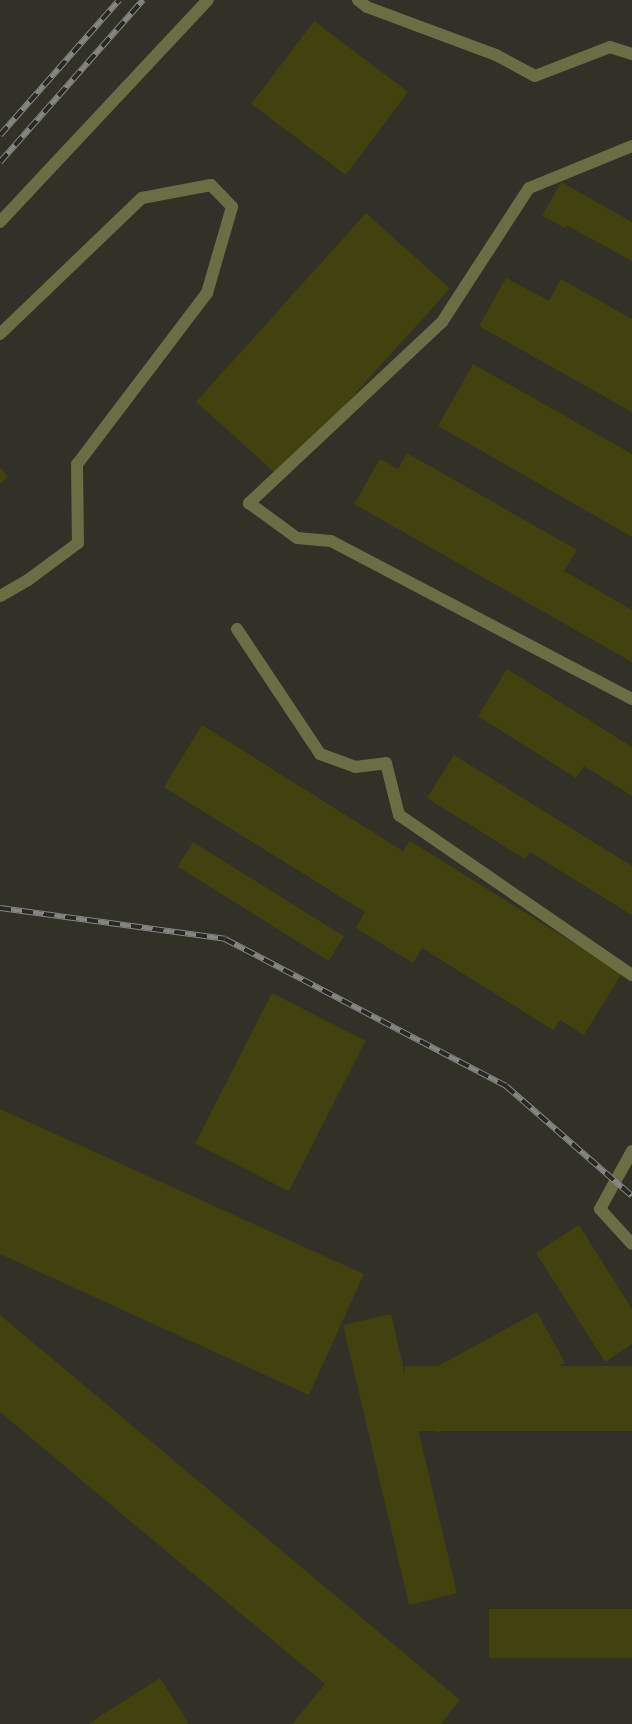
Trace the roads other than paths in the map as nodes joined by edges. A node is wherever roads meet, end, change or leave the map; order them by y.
1 (208, 0) edge
2 (358, 0) edge
3 (632, 54) edge
4 (632, 146) edge
5 (0, 222) edge
6 (0, 334) edge
7 (0, 596) edge
8 (237, 629) dead end
9 (632, 699) edge
10 (632, 974) edge
11 (632, 1151) edge
12 (632, 1244) edge

1 - 5 lane
2 - 3 lane
4 - 9 lane
6 - 7 lane
8 - 10 lane
11 - 12 lane

